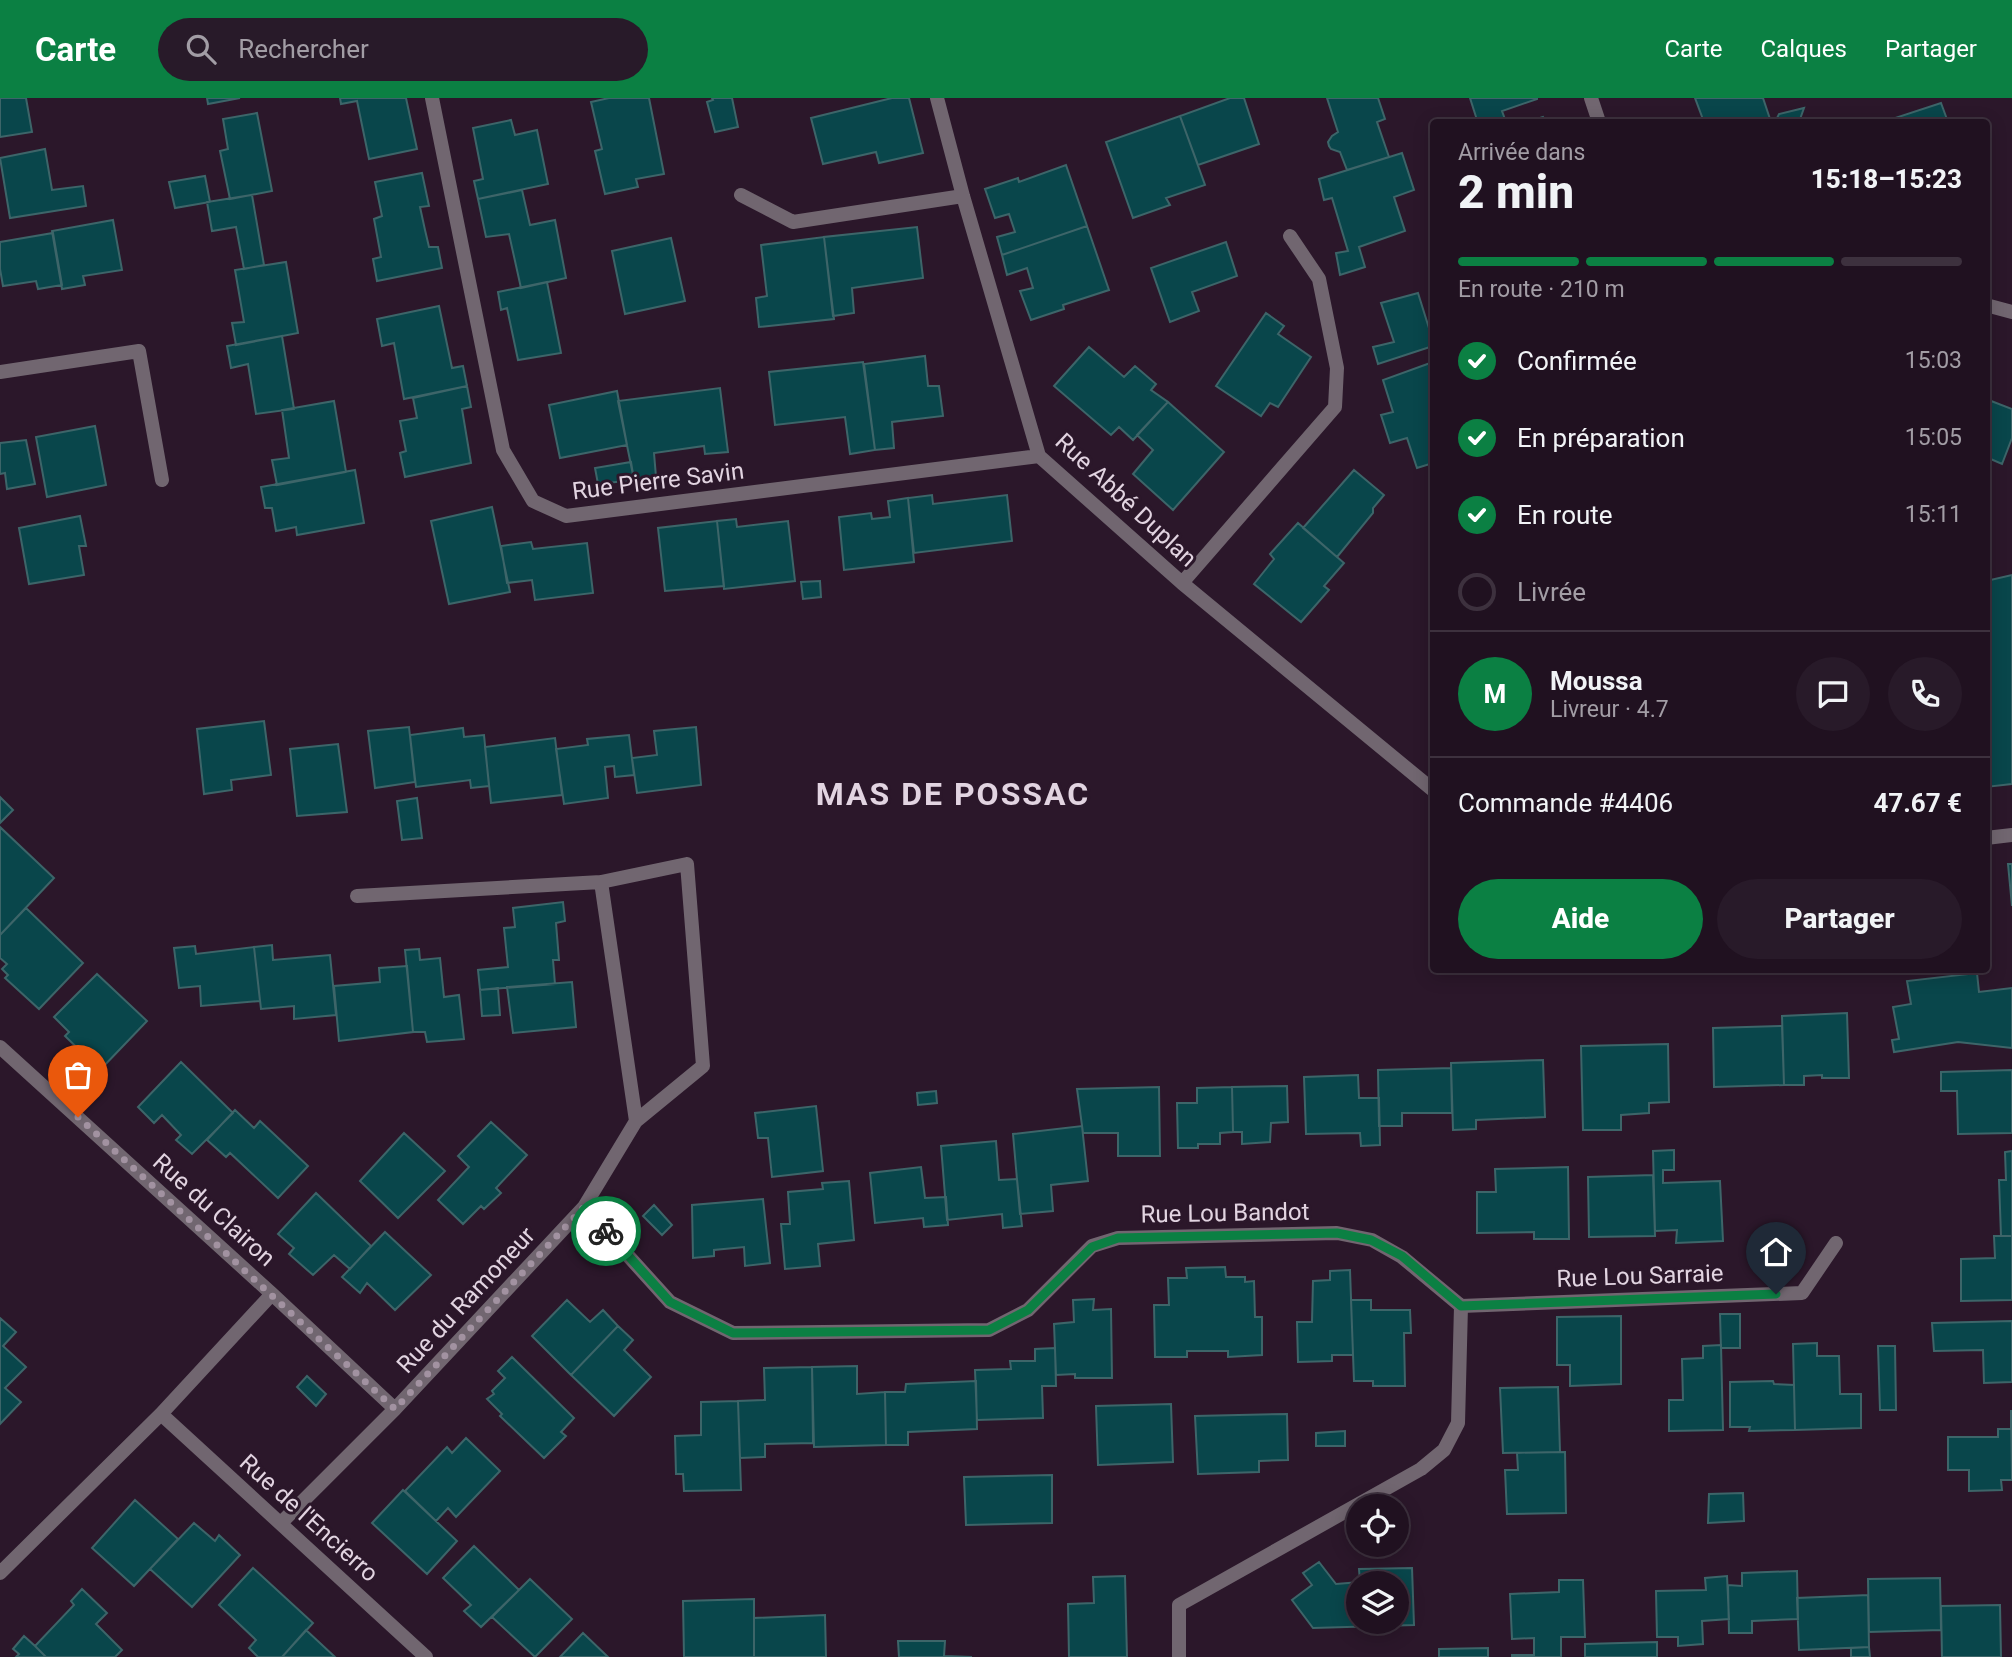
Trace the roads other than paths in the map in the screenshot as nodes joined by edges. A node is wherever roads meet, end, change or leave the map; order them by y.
1 (432, 98) edge
2 (937, 98) edge
3 (1591, 98) edge
4 (1598, 119) edge
5 (741, 195) dead end
6 (963, 196) junction
7 (1290, 236) dead end
8 (1990, 306) edge
9 (2012, 312) edge
10 (0, 372) edge
11 (1039, 456) junction
12 (162, 481) dead end
13 (1182, 583) junction
14 (1430, 788) edge
15 (2012, 835) edge
16 (1990, 838) edge
17 (601, 882) junction
18 (357, 896) dead end
19 (0, 1047) edge
20 (636, 1121) junction
21 (584, 1207) junction
22 (1836, 1243) dead end
23 (272, 1294) junction
24 (1461, 1306) junction
25 (395, 1409) junction
26 (161, 1414) junction
27 (281, 1523) junction
28 (0, 1573) edge
29 (420, 1655) edge
30 (1179, 1657) edge

1 - 11 street, Rue Pierre Savin
2 - 6 street, Rue Abbé Duplan
3 - 4 street
5 - 6 street
6 - 11 street, Rue Abbé Duplan
7 - 13 street
8 - 9 street
10 - 12 street
11 - 13 street, Rue Abbé Duplan
13 - 14 street, Rue Abbé Duplan
15 - 16 street
17 - 18 street, Rue du Ramoneur
17 - 20 street
17 - 20 street, Rue du Ramoneur
19 - 23 street, Rue du Clairon
20 - 21 street, Rue du Ramoneur
21 - 24 street, Rue Lou Bandot
21 - 25 street, Rue du Ramoneur
22 - 24 street, Rue Lou Sarraie
23 - 25 street, Rue du Clairon
23 - 26 street
24 - 30 street
25 - 27 street, Rue du Ramoneur
26 - 27 street, Rue de l'Encierro
26 - 28 street
27 - 29 street, Rue de l'Encierro

